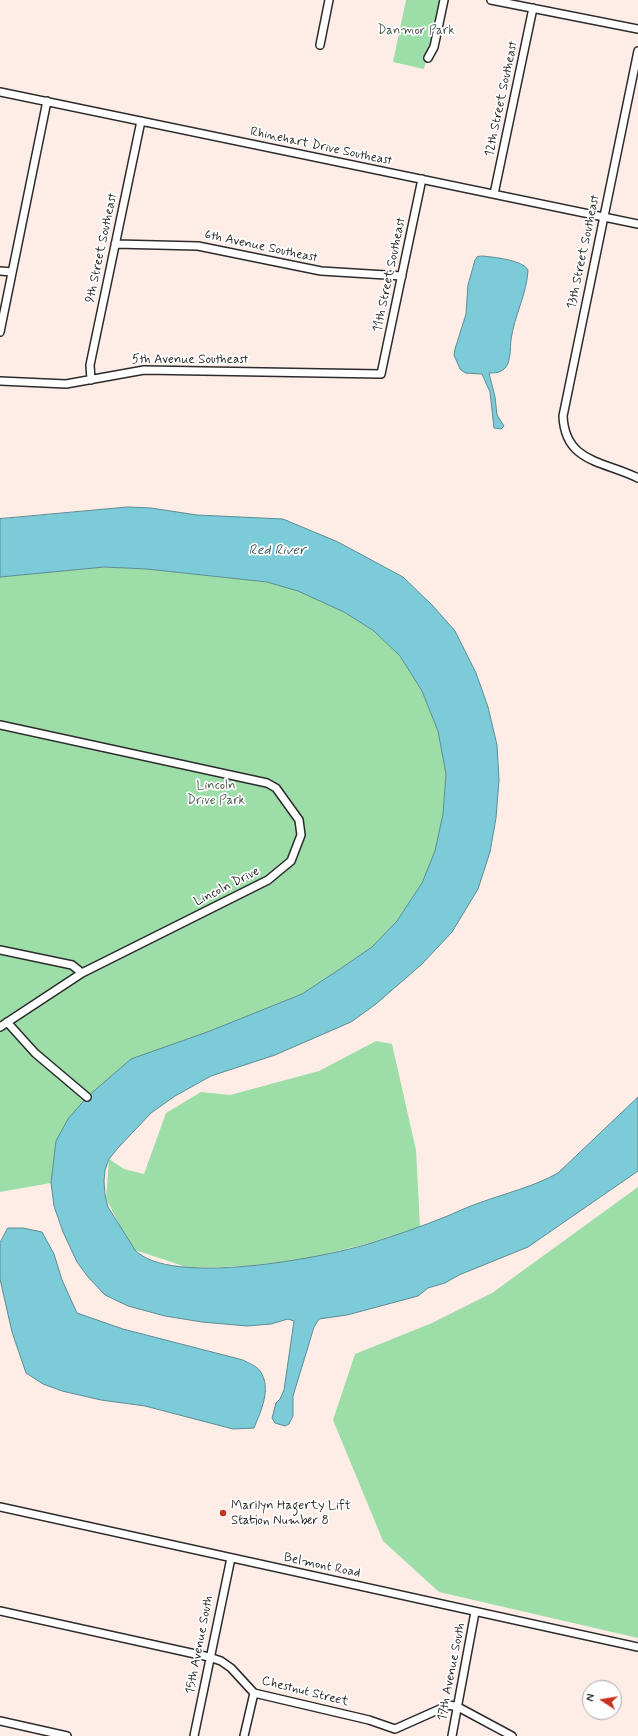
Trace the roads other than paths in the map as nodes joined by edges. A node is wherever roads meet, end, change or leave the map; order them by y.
1 (330, 0) edge
2 (444, 0) edge
3 (491, 0) edge
4 (533, 8) junction
5 (638, 29) edge
6 (320, 45) dead end
7 (638, 51) edge
8 (428, 58) dead end
9 (0, 92) edge
10 (47, 101) junction
11 (140, 120) junction
12 (422, 179) junction
13 (494, 194) junction
14 (604, 217) junction
15 (638, 224) edge
16 (115, 244) junction
17 (0, 271) edge
18 (12, 272) junction
19 (402, 276) junction
20 (0, 332) edge
21 (381, 374) joint
22 (91, 380) junction
23 (0, 381) edge
24 (638, 478) edge
25 (0, 725) edge
26 (0, 950) edge
27 (82, 973) junction
28 (7, 1022) junction
29 (0, 1027) edge
30 (87, 1097) dead end
31 (0, 1508) edge
32 (231, 1558) junction
33 (0, 1611) edge
34 (475, 1612) junction
35 (638, 1648) edge
36 (209, 1657) junction
37 (254, 1693) junction
38 (458, 1707) junction
39 (0, 1721) edge
40 (396, 1732) edge
41 (67, 1736) edge
42 (194, 1736) edge
43 (244, 1736) edge
44 (452, 1736) edge
45 (512, 1736) edge

1 - 6 street
2 - 8 street
3 - 4 street
4 - 5 street
4 - 13 street, 12th Street Southeast
7 - 14 street, 13th Street Southeast
9 - 10 street, Rhinehart Drive Southeast
10 - 11 street, Rhinehart Drive Southeast
10 - 18 street
11 - 12 street, Rhinehart Drive Southeast
11 - 16 street, 9th Street Southeast
12 - 13 street, Rhinehart Drive Southeast
12 - 19 street, 11th Street Southeast
13 - 14 street, Rhinehart Drive Southeast
14 - 15 street, Rhinehart Drive Southeast
14 - 24 street, 13th Street Southeast
16 - 19 street, 6th Avenue Southeast
16 - 22 street, 9th Street Southeast
17 - 18 street
18 - 20 street
19 - 21 street, 11th Street Southeast
21 - 22 street, 5th Avenue Southeast
22 - 23 street, 5th Avenue Southeast
25 - 27 street, Lincoln Drive
26 - 27 street
27 - 28 street, Lincoln Drive
28 - 29 street, Lincoln Drive
28 - 30 street
31 - 32 street, Belmont Road
32 - 34 street, Belmont Road
32 - 36 street, 15th Avenue South
33 - 36 street, Chestnut Street
34 - 35 street, Belmont Road
34 - 38 street, 17th Avenue South
36 - 37 street, Chestnut Street
36 - 42 street, 15th Avenue South
37 - 40 street, Chestnut Street
37 - 43 street
38 - 40 street, Chestnut Street
38 - 44 street, 17th Avenue South
38 - 45 street
39 - 41 street

